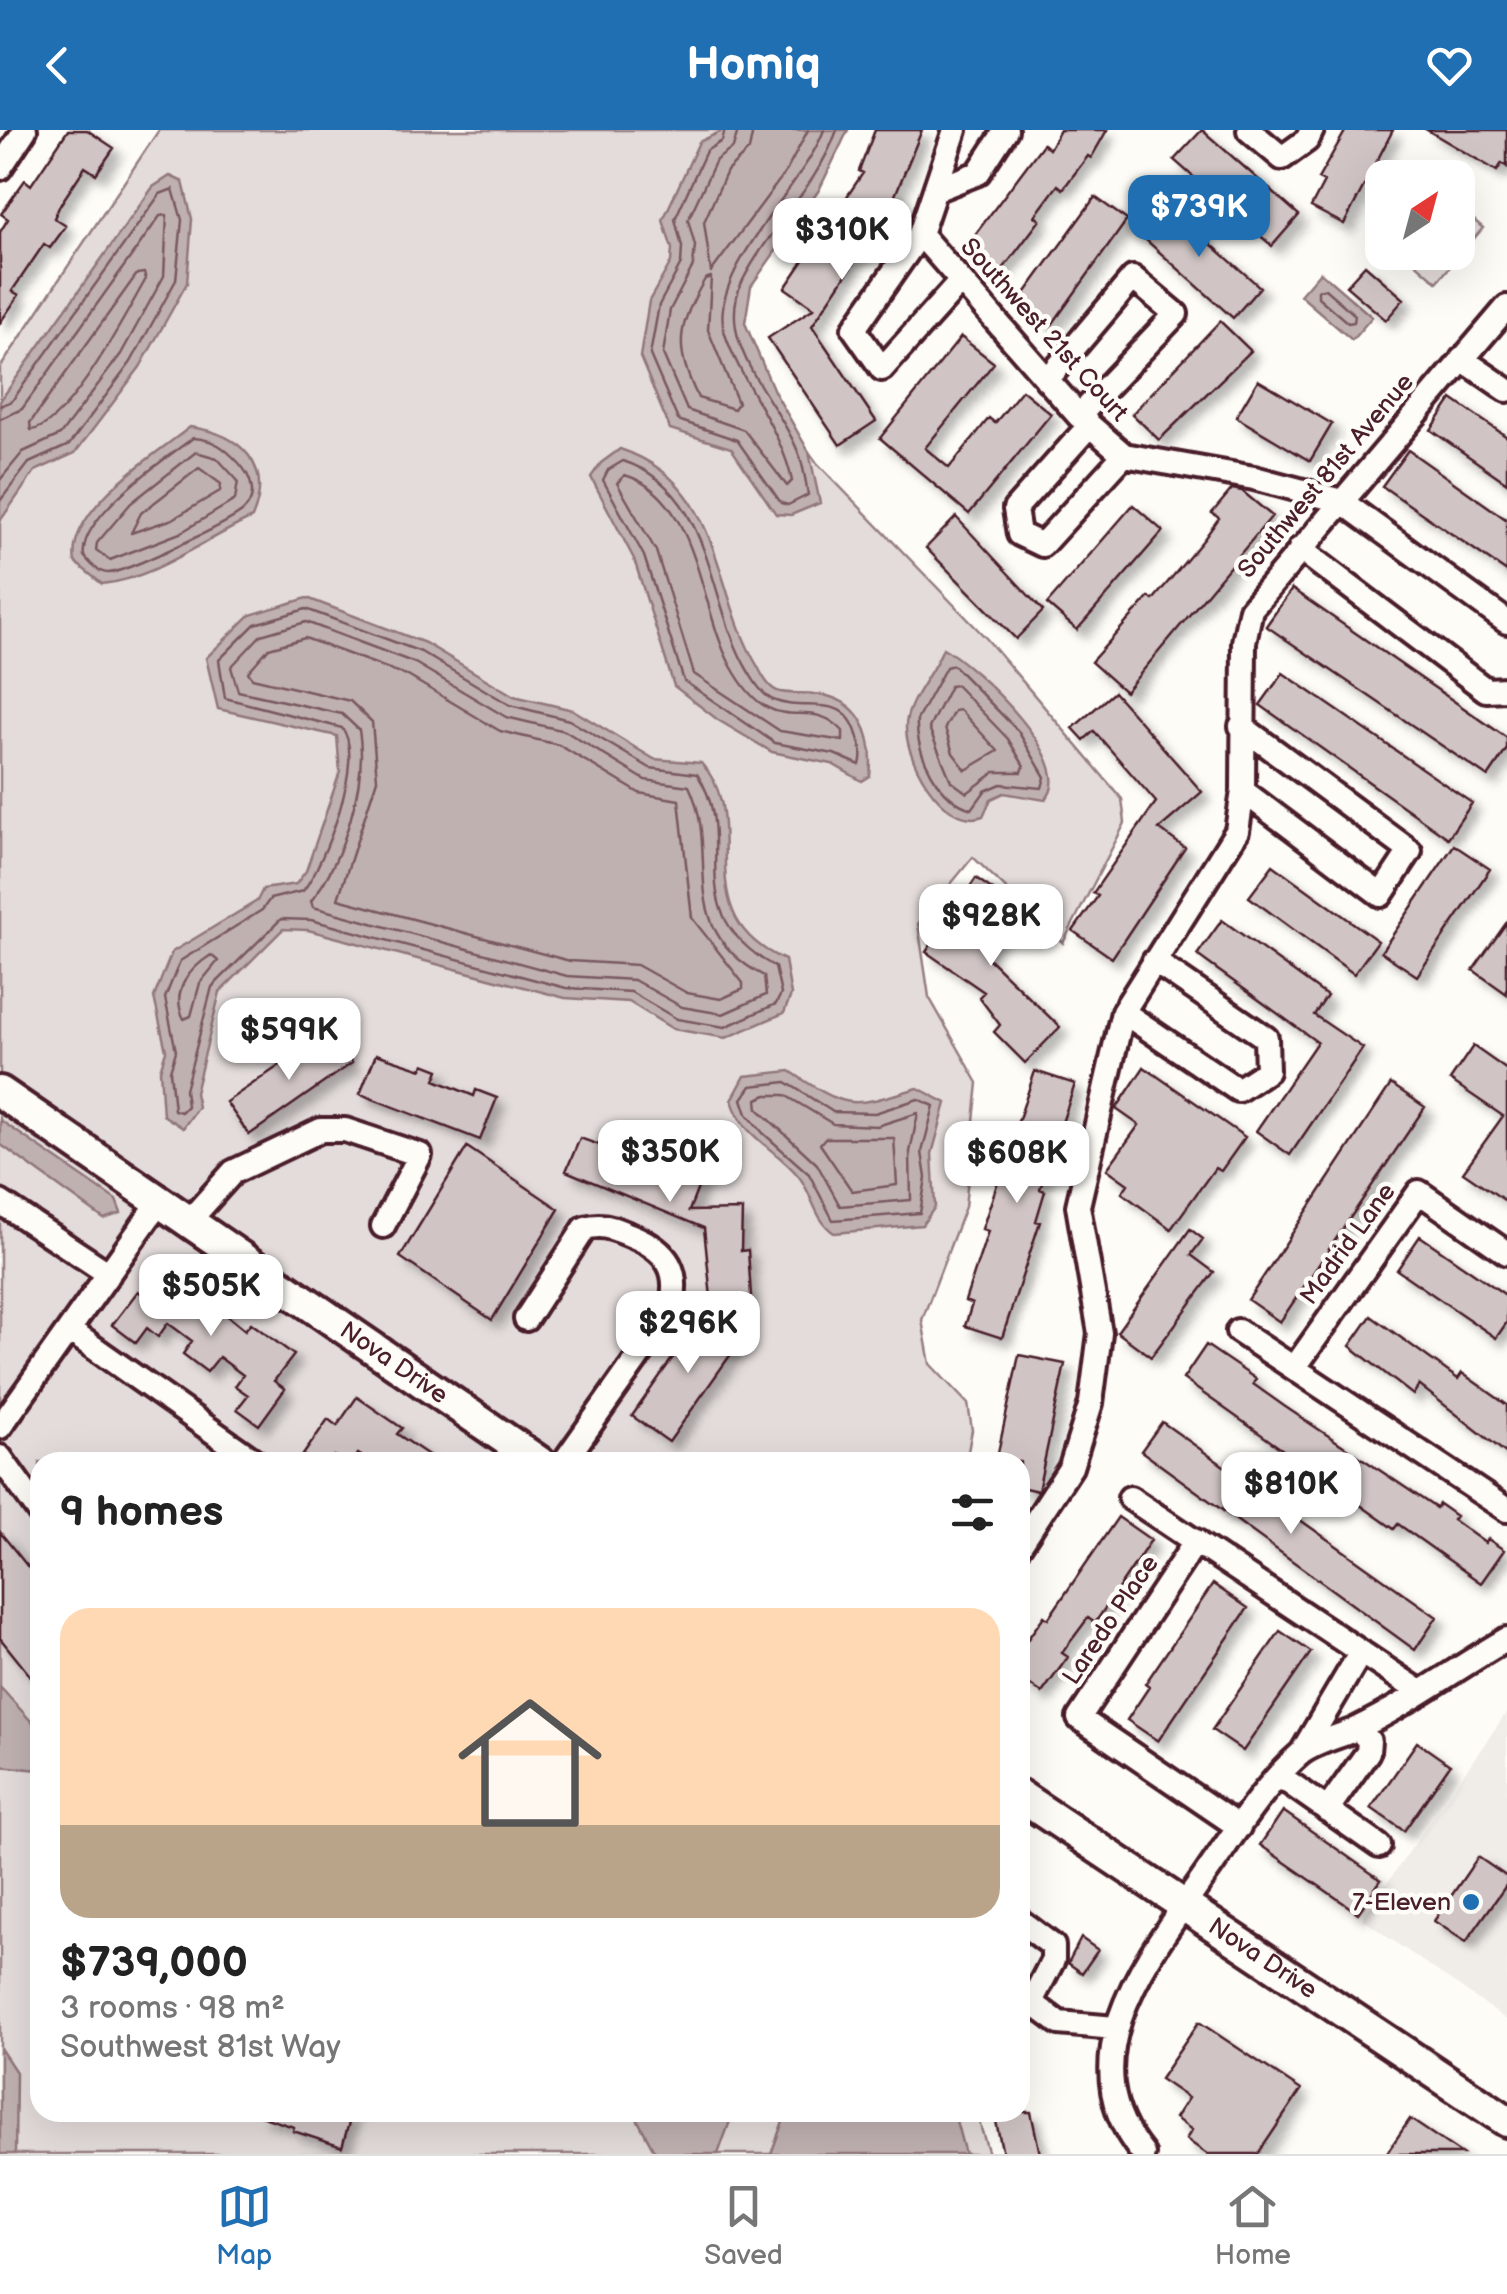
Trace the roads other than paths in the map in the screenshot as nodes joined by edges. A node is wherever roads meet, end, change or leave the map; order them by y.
1 (25, 130) edge
2 (955, 130) edge
3 (1006, 130) edge
4 (1250, 130) edge
5 (1312, 130) edge
6 (0, 168) edge
7 (935, 190) junction
8 (920, 234) junction
9 (960, 281) junction
10 (1503, 319) edge
11 (1462, 358) junction
12 (1047, 380) junction
13 (1507, 390) edge
14 (1084, 421) junction
15 (1124, 456) junction
16 (1341, 501) junction
17 (1300, 549) junction
18 (1507, 622) edge
19 (1507, 688) edge
20 (1241, 726) junction
21 (1244, 791) junction
22 (1154, 961) junction
23 (1123, 1012) junction
24 (0, 1092) edge
25 (0, 1202) edge
26 (160, 1202) junction
27 (188, 1221) junction
28 (383, 1226) dead end
29 (1507, 1254) edge
30 (109, 1274) junction
31 (526, 1319) dead end
32 (69, 1330) junction
33 (1238, 1331) dead end
34 (1295, 1367) junction
35 (0, 1427) edge
36 (242, 1452) edge
37 (525, 1452) edge
38 (571, 1452) edge
39 (0, 1457) edge
40 (1130, 1498) dead end
41 (30, 1499) edge
42 (1507, 1510) edge
43 (1030, 1529) edge
44 (1196, 1542) junction
45 (1507, 1639) edge
46 (1361, 1652) junction
47 (1418, 1690) junction
48 (1358, 1728) junction
49 (1302, 1752) junction
50 (1281, 1778) junction
51 (1030, 1803) edge
52 (1327, 1810) junction
53 (1239, 1827) junction
54 (1380, 1846) dead end
55 (1184, 1905) junction
56 (1030, 1929) edge
57 (1030, 1992) edge
58 (1030, 2001) edge
59 (1116, 2028) junction
60 (1507, 2120) edge
61 (1142, 2154) edge

1 - 6 street
2 - 7 street
3 - 7 street
4 - 5 street
7 - 8 street
8 - 9 street, Southwest 21st Court
8 - 9 street
9 - 12 street, Southwest 21st Court
10 - 11 street, Southwest 81st Avenue
11 - 13 street
11 - 16 street, Southwest 81st Avenue
12 - 14 street, Southwest 21st Court
12 - 14 street
14 - 15 street, Southwest 21st Court
14 - 15 street
15 - 16 street, Southwest 21st Court
16 - 17 street, Southwest 81st Avenue
16 - 18 street, Southwest 21st Court
17 - 19 street
17 - 20 street, Southwest 81st Avenue
20 - 21 street, Southwest 81st Avenue
20 - 21 street
21 - 22 street, Southwest 81st Avenue
22 - 23 street, Southwest 81st Avenue
22 - 23 street
23 - 43 street, Southwest 81st Avenue
24 - 26 street, Nova Drive
25 - 30 street
26 - 27 street, Nova Drive
26 - 30 street
27 - 28 street
27 - 37 street, Nova Drive
29 - 34 street, Madrid Lane
30 - 32 street
31 - 38 street
32 - 35 street
32 - 36 street
33 - 34 street
34 - 42 street
39 - 41 street
40 - 44 street, Laredo Place
44 - 46 street, Laredo Place
44 - 53 street, Laredo Place
45 - 47 street
46 - 47 street, Laredo Place
46 - 49 street
47 - 48 street
48 - 49 street
48 - 52 street
49 - 50 street
50 - 52 street
50 - 53 street
51 - 55 street, Nova Drive
52 - 54 street
53 - 55 street
55 - 59 street
55 - 60 street, Nova Drive
56 - 57 street
58 - 59 street
59 - 61 street

